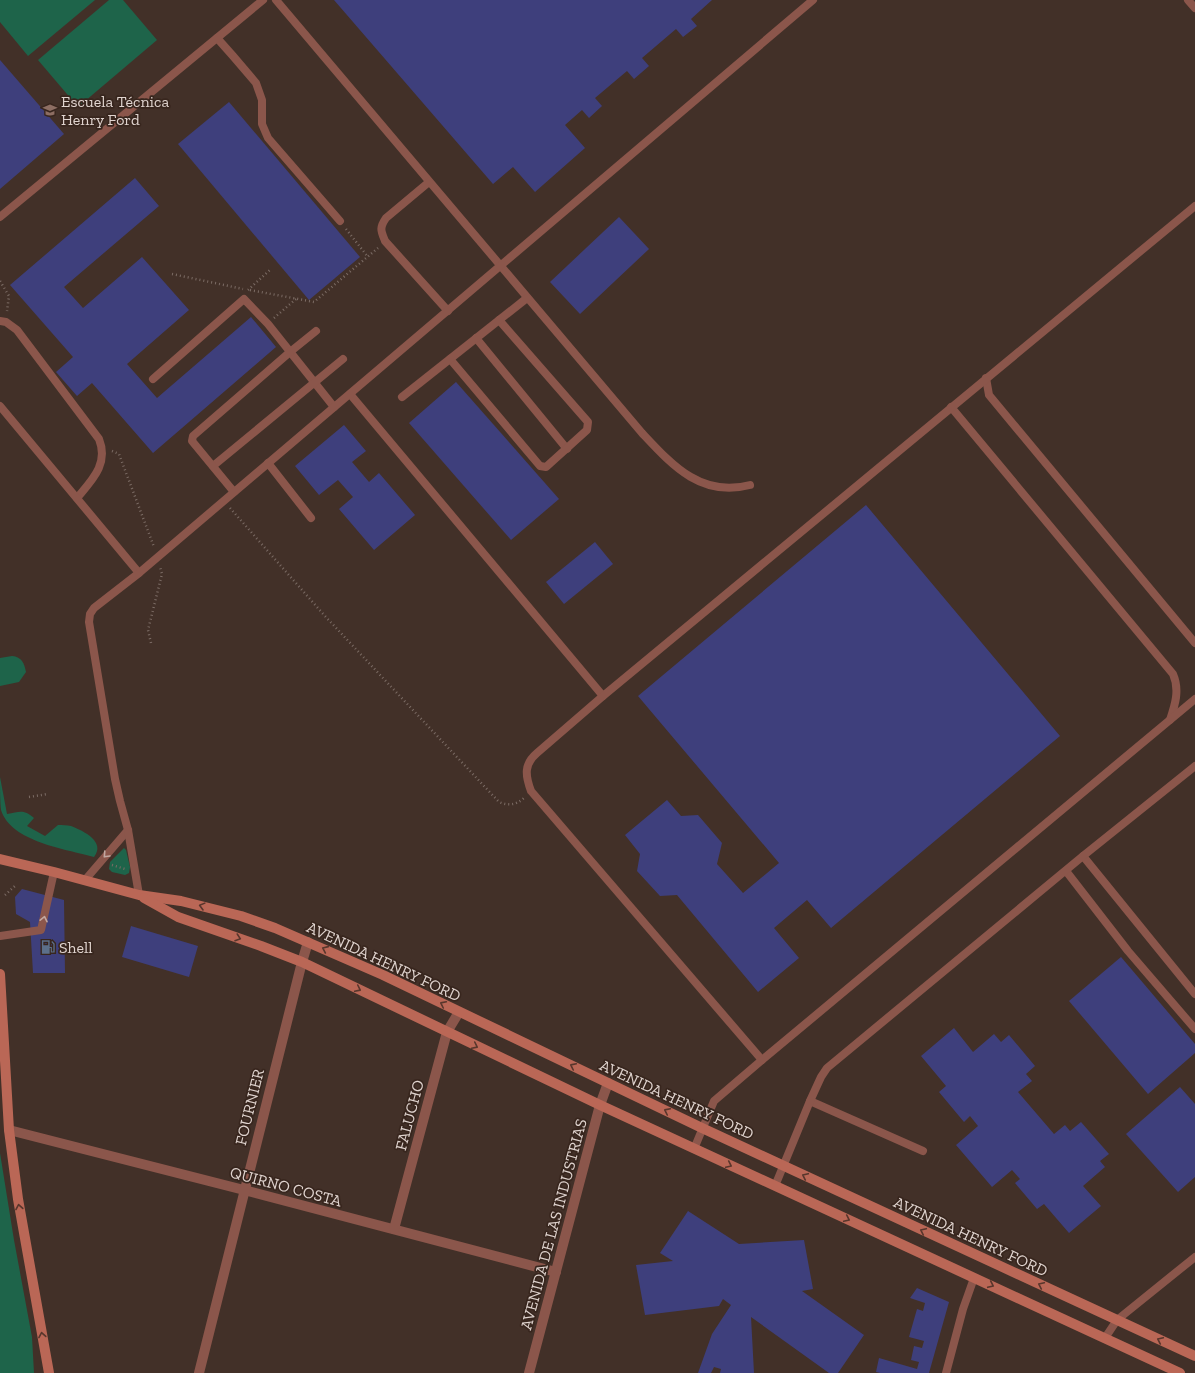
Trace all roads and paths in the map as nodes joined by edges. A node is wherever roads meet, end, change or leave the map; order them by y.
1 (263, 0) edge
2 (276, 0) edge
3 (813, 0) edge
4 (1188, 0) edge
5 (1195, 8) edge
6 (217, 38) junction
7 (429, 182) junction
8 (1195, 206) edge
9 (0, 218) edge
10 (340, 221) joint
11 (386, 242) junction
12 (368, 257) junction
13 (499, 265) junction
14 (271, 269) dead end
15 (172, 274) dead end
16 (0, 281) edge
17 (248, 290) junction
18 (244, 298) junction
19 (527, 298) junction
20 (296, 299) junction
21 (448, 311) junction
22 (499, 320) junction
23 (3, 321) edge
24 (268, 324) junction
25 (316, 331) dead end
26 (476, 338) junction
27 (290, 352) junction
28 (343, 359) dead end
29 (450, 359) junction
30 (986, 378) junction
31 (153, 379) dead end
32 (314, 382) junction
33 (350, 394) junction
34 (402, 397) dead end
35 (0, 406) edge
36 (334, 407) junction
37 (951, 408) junction
38 (102, 447) junction
39 (566, 449) junction
40 (268, 463) junction
41 (213, 466) junction
42 (750, 485) dead end
43 (234, 492) junction
44 (77, 498) junction
45 (224, 501) junction
46 (311, 518) dead end
47 (158, 557) junction
48 (139, 573) junction
49 (151, 643) dead end
50 (1195, 643) edge
51 (604, 696) junction
52 (1195, 699) edge
53 (1170, 720) junction
54 (1194, 770) edge
55 (532, 791) junction
56 (48, 794) dead end
57 (29, 797) dead end
58 (128, 830) junction
59 (1083, 856) junction
60 (0, 859) edge
61 (112, 865) dead end
62 (127, 870) dead end
63 (1066, 871) junction
64 (54, 872) junction
65 (85, 880) junction
66 (15, 886) dead end
67 (5, 895) dead end
68 (139, 895) junction
69 (0, 936) edge
70 (308, 942) junction
71 (302, 962) junction
72 (0, 974) edge
73 (1195, 994) edge
74 (459, 1012) junction
75 (1195, 1029) edge
76 (447, 1032) junction
77 (762, 1060) junction
78 (608, 1083) junction
79 (810, 1101) junction
80 (600, 1105) junction
81 (702, 1128) junction
82 (9, 1130) junction
83 (694, 1148) junction
84 (923, 1151) dead end
85 (784, 1166) junction
86 (775, 1186) junction
87 (244, 1190) junction
88 (394, 1229) junction
89 (1195, 1257) edge
90 (556, 1272) junction
91 (974, 1278) junction
92 (1117, 1320) junction
93 (1105, 1338) junction
94 (1195, 1356) edge
95 (49, 1373) edge
96 (199, 1373) edge
97 (529, 1373) edge
98 (946, 1373) edge
99 (1180, 1373) edge

1 - 6 lane
2 - 7 lane
3 - 13 lane
4 - 5 lane
6 - 9 lane
6 - 10 lane
7 - 11 lane
7 - 13 lane
8 - 30 lane
10 - 12 path
11 - 12 path
11 - 21 lane
12 - 20 path
13 - 19 lane
13 - 21 lane
14 - 17 path
15 - 17 path
16 - 23 path
17 - 18 path
17 - 20 path
18 - 24 lane
18 - 31 lane
19 - 22 lane
19 - 42 lane
20 - 24 path
21 - 33 lane
22 - 26 lane
22 - 39 lane
23 - 38 lane
24 - 27 lane
25 - 27 lane
26 - 29 lane
26 - 39 lane
27 - 32 lane
27 - 41 lane
28 - 32 lane
29 - 34 lane
29 - 39 lane
30 - 37 lane
30 - 50 lane
32 - 36 lane
32 - 41 lane
33 - 36 lane
33 - 51 lane
35 - 44 lane
36 - 40 lane
37 - 51 lane
37 - 53 lane
38 - 44 lane
38 - 47 path
40 - 43 lane
40 - 46 lane
41 - 43 lane
43 - 45 lane
44 - 48 lane
45 - 47 lane
45 - 55 path
47 - 48 lane
47 - 49 path
48 - 58 lane
51 - 55 lane
52 - 53 lane
53 - 77 lane
54 - 59 lane
55 - 77 lane
56 - 57 path
58 -> 65 lane
58 - 68 lane
59 - 63 lane
59 - 73 lane
60 - 64 main road, AVENIDA HENRY FORD
61 - 62 path
63 - 75 lane
63 - 79 lane
64 - 65 main road, AVENIDA HENRY FORD
69 -> 64 lane
65 - 68 main road, AVENIDA HENRY FORD
66 - 67 path
70 -> 68 main road, AVENIDA HENRY FORD
68 -> 71 main road, AVENIDA HENRY FORD
70 - 71 street, FOURNIER
74 -> 70 main road, AVENIDA HENRY FORD
71 -> 76 main road, AVENIDA HENRY FORD
71 - 87 street, FOURNIER
72 - 82 main road
74 - 76 street, FALUCHO
78 -> 74 main road, AVENIDA HENRY FORD
76 -> 80 main road, AVENIDA HENRY FORD
76 - 88 street, FALUCHO
77 - 81 lane
78 - 80 street, AVENIDA DE LAS INDUSTRIAS
81 -> 78 main road, AVENIDA HENRY FORD
79 - 84 lane
79 - 85 lane
80 - 83 main road, AVENIDA HENRY FORD
80 - 90 street, AVENIDA DE LAS INDUSTRIAS
81 - 83 lane
81 - 85 main road, AVENIDA HENRY FORD
82 - 87 street, QUIRNO COSTA
95 -> 82 main road
83 -> 86 main road, AVENIDA HENRY FORD
85 - 86 lane
92 -> 85 main road, AVENIDA HENRY FORD
86 -> 91 main road, AVENIDA HENRY FORD
87 - 88 street, QUIRNO COSTA
87 - 96 street, FOURNIER
88 - 90 street, QUIRNO COSTA
89 - 92 lane
90 - 97 street, AVENIDA DE LAS INDUSTRIAS
91 -> 93 main road, AVENIDA HENRY FORD
91 - 98 lane
92 - 93 lane
94 -> 92 main road, AVENIDA HENRY FORD
93 - 99 main road, AVENIDA HENRY FORD

